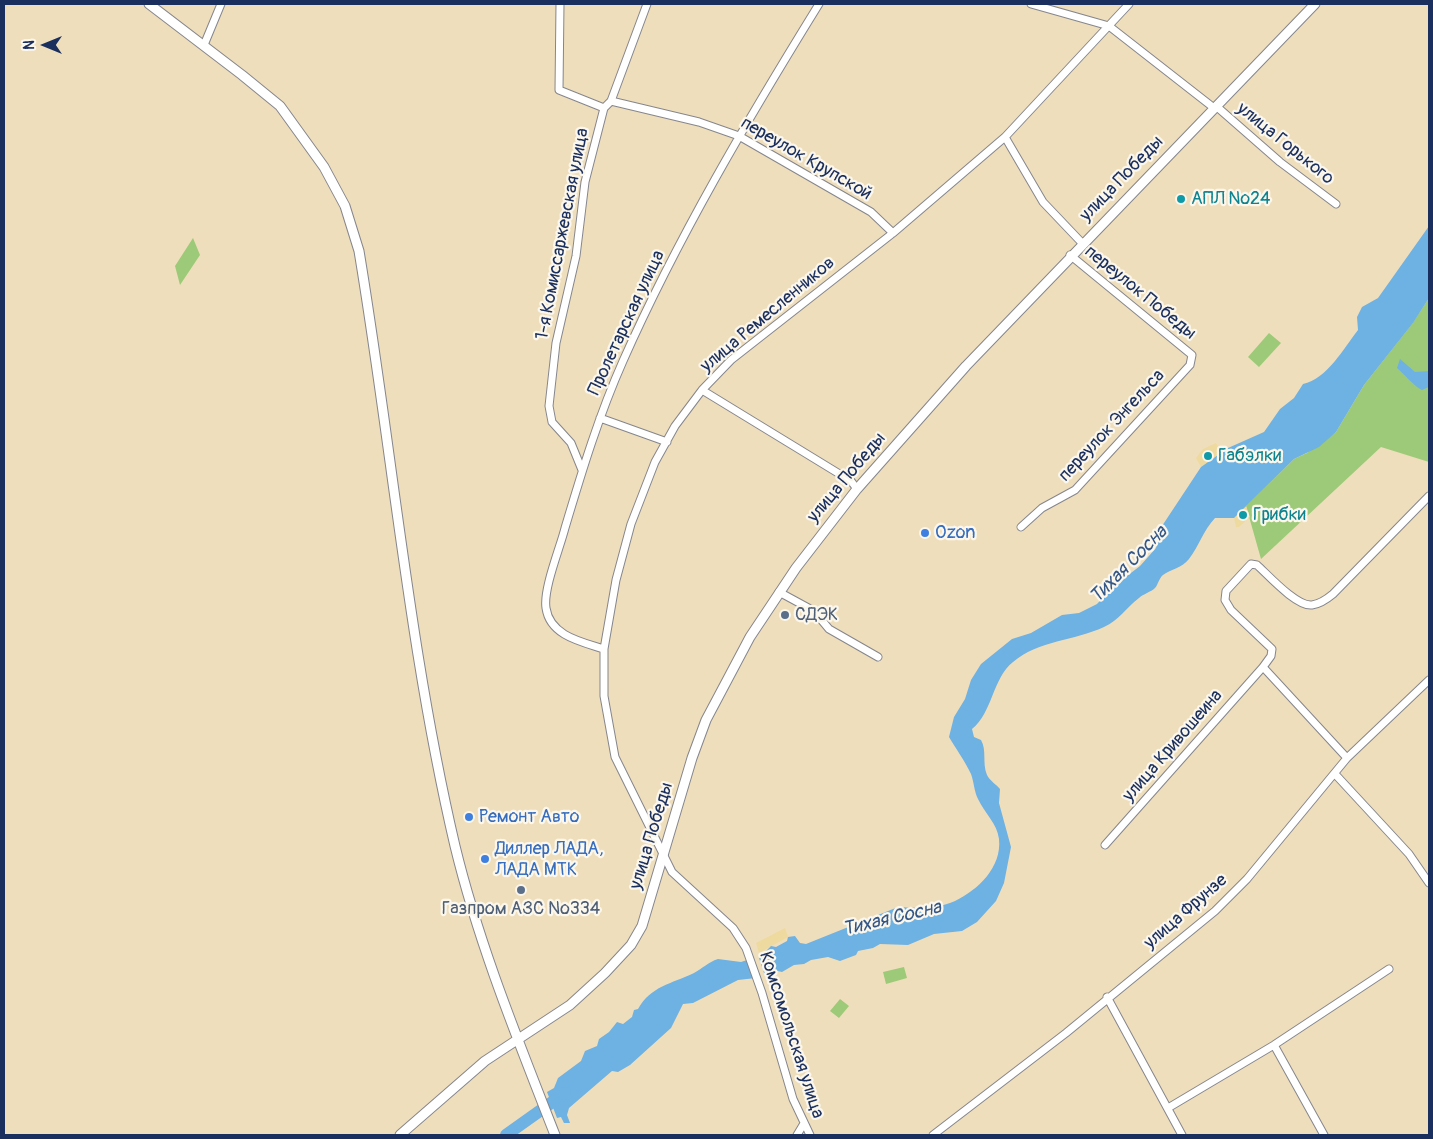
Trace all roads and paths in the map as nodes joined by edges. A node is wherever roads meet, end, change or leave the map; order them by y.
1 (149, 4) edge
2 (222, 4) edge
3 (560, 4) edge
4 (647, 4) edge
5 (819, 4) edge
6 (1031, 4) edge
7 (1129, 4) edge
8 (1315, 4) edge
9 (1109, 26) junction
10 (204, 45) junction
11 (611, 101) junction
12 (1215, 107) junction
13 (604, 108) junction
14 (740, 136) junction
15 (1005, 137) junction
16 (1336, 204) dead end
17 (892, 233) junction
18 (1082, 243) junction
19 (1070, 255) junction
20 (1192, 355) joint
21 (702, 390) junction
22 (600, 418) junction
23 (667, 442) junction
24 (582, 470) junction
25 (857, 489) junction
26 (1429, 496) edge
27 (1021, 527) dead end
28 (779, 592) junction
29 (604, 648) junction
30 (878, 657) dead end
31 (1263, 667) junction
32 (1429, 680) edge
33 (1348, 758) junction
34 (1335, 774) junction
35 (1105, 845) dead end
36 (663, 856) junction
37 (1429, 883) edge
38 (1389, 970) dead end
39 (1107, 997) junction
40 (516, 1039) junction
41 (1274, 1045) junction
42 (1168, 1108) junction
43 (803, 1124) junction
44 (400, 1135) edge
45 (555, 1135) edge
46 (797, 1135) edge
47 (810, 1135) edge
48 (933, 1135) edge
49 (1182, 1135) edge
50 (1324, 1135) edge

1 - 10 main road
2 - 10 street
3 - 13 street
4 - 11 street, 1-я Комиссаржевская улица
5 - 14 street, Пролетарская улица
6 - 9 street, улица Горького
7 - 9 street, улица Ремесленников
8 - 12 main road, улица Победы
9 - 12 street, улица Горького
9 - 15 street, улица Ремесленников
10 - 40 main road
11 - 13 street, 1-я Комиссаржевская улица
11 - 14 street, переулок Крупской
12 - 16 street, улица Горького
12 - 18 main road, улица Победы
13 - 24 street, 1-я Комиссаржевская улица
14 - 17 street, переулок Крупской
14 - 22 street, Пролетарская улица
15 - 17 street, улица Ремесленников
15 - 18 street
17 - 21 street, улица Ремесленников
18 - 19 main road, улица Победы
19 - 20 street, переулок Победы
19 - 25 main road, улица Победы
20 - 27 street, переулок Энгельса
21 - 23 street, улица Ремесленников
21 - 25 street
22 - 23 street
22 - 24 street, Пролетарская улица
23 - 29 street, улица Ремесленников
24 - 29 street, Пролетарская улица
25 - 28 main road, улица Победы
26 - 31 street, улица Кривошеина
28 - 30 street
28 - 36 main road, улица Победы
29 - 36 street, улица Ремесленников
31 - 33 street
31 - 35 street, улица Кривошеина
32 - 33 street, улица Фрунзе
33 - 34 street, улица Фрунзе
34 - 37 street
34 - 39 street, улица Фрунзе
36 - 40 main road, улица Победы
36 - 43 street, Комсомольская улица
38 - 41 street
39 - 42 street
39 - 48 street, улица Фрунзе
40 - 44 main road, улица Победы
40 - 45 main road
41 - 42 street
41 - 50 street
42 - 49 street
43 - 46 street
43 - 47 street, Комсомольская улица

